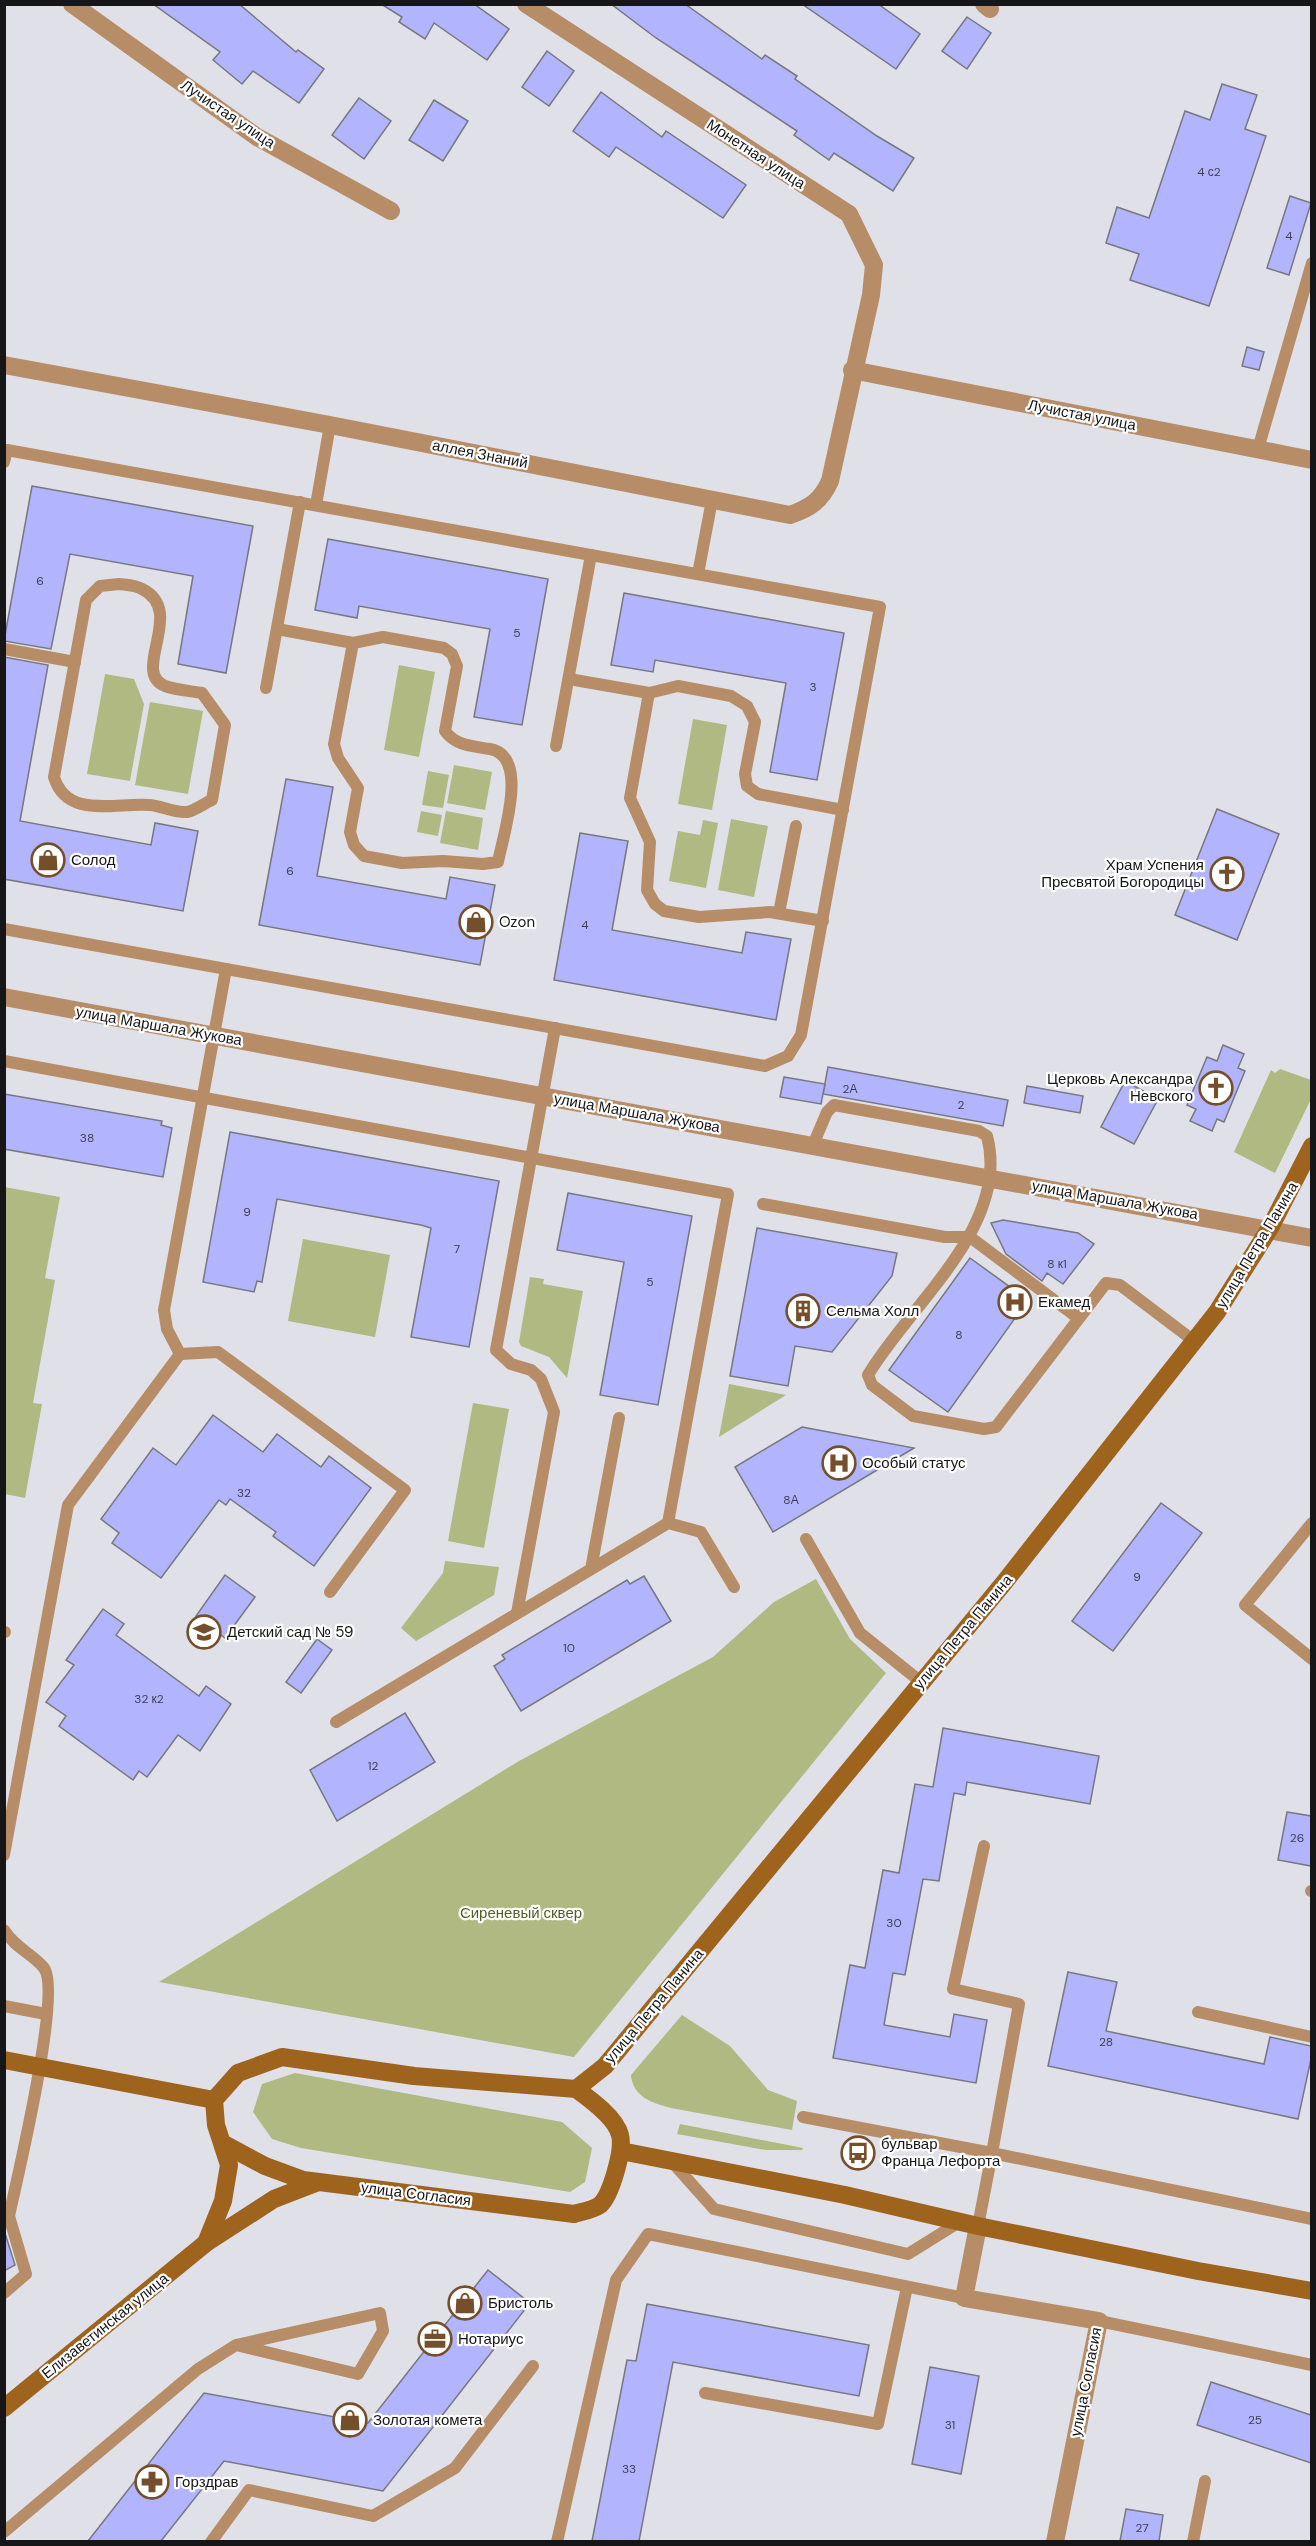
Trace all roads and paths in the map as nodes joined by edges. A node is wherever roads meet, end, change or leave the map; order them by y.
1 (72, 4) edge
2 (526, 4) edge
3 (391, 211) dead end
4 (1311, 263) edge
5 (4, 365) edge
6 (852, 370) junction
7 (330, 425) junction
8 (1258, 449) junction
9 (1311, 460) edge
10 (4, 462) edge
11 (712, 500) junction
12 (300, 502) junction
13 (316, 505) junction
14 (591, 555) junction
15 (698, 574) junction
16 (277, 629) junction
17 (352, 643) junction
18 (4, 649) edge
19 (75, 662) junction
20 (568, 679) junction
21 (266, 688) dead end
22 (649, 693) junction
23 (556, 746) dead end
24 (843, 810) junction
25 (796, 826) dead end
26 (779, 913) junction
27 (823, 921) junction
28 (4, 929) edge
29 (226, 969) junction
30 (4, 997) edge
31 (555, 1028) junction
32 (214, 1036) junction
33 (4, 1061) edge
34 (203, 1096) junction
35 (543, 1096) junction
36 (813, 1145) junction
37 (1311, 1146) edge
38 (531, 1158) junction
39 (991, 1178) junction
40 (763, 1204) dead end
41 (1270, 1228) junction
42 (970, 1237) junction
43 (1311, 1238) edge
44 (1078, 1318) junction
45 (1194, 1341) junction
46 (180, 1354) junction
47 (619, 1418) dead end
48 (668, 1523) junction
49 (1311, 1523) edge
50 (806, 1539) dead end
51 (591, 1569) junction
52 (735, 1587) dead end
53 (330, 1592) dead end
54 (517, 1613) junction
55 (1311, 1659) edge
56 (921, 1682) junction
57 (336, 1722) dead end
58 (984, 1846) dead end
59 (4, 1855) edge
60 (4, 1930) edge
61 (4, 2006) edge
62 (1197, 2012) dead end
63 (46, 2014) junction
64 (1311, 2037) edge
65 (4, 2060) edge
66 (39, 2066) junction
67 (576, 2089) junction
68 (214, 2100) junction
69 (803, 2117) dead end
70 (224, 2144) junction
71 (621, 2151) junction
72 (992, 2153) junction
73 (673, 2163) junction
74 (318, 2182) junction
75 (7, 2218) edge
76 (1311, 2219) edge
77 (969, 2223) junction
78 (206, 2243) junction
79 (907, 2287) junction
80 (1311, 2291) edge
81 (4, 2293) edge
82 (964, 2298) junction
83 (1098, 2321) junction
84 (236, 2345) junction
85 (1311, 2365) edge
86 (533, 2366) dead end
87 (705, 2393) dead end
88 (5, 2405) edge
89 (1205, 2481) dead end
90 (4, 2532) edge
91 (211, 2541) edge
92 (556, 2541) edge
93 (1055, 2541) edge
94 (1193, 2541) edge

1 - 3 street, Лучистая улица
2 - 6 street, Монетная улица
4 - 8 lane
5 - 7 street, аллея Знаний
6 - 8 street, Лучистая улица
6 - 11 street, аллея Знаний
7 - 11 street, аллея Знаний
7 - 13 lane
8 - 9 street, Лучистая улица
10 - 12 lane
11 - 15 lane
12 - 13 lane
12 - 16 lane
13 - 14 lane
14 - 15 lane
14 - 20 lane
15 - 24 lane
16 - 17 lane
16 - 21 lane
17 - 17 lane
18 - 19 lane
19 - 19 lane
20 - 22 lane
20 - 23 lane
22 - 24 lane
22 - 26 lane
24 - 27 lane
25 - 26 lane
26 - 27 lane
27 - 31 lane
28 - 29 lane
29 - 31 lane
29 - 32 lane
30 - 32 street, улица Маршала Жукова
31 - 35 lane
32 - 34 lane
32 - 35 street, улица Маршала Жукова
33 - 34 lane
34 - 38 lane
34 - 46 lane
35 - 36 street, улица Маршала Жукова
35 - 38 lane
36 - 39 street, улица Маршала Жукова
36 - 39 lane
37 - 41 main road, улица Петра Панина
38 - 48 lane
38 - 54 lane
39 - 41 street, улица Маршала Жукова
39 - 42 lane
40 - 42 lane
41 - 43 street, улица Маршала Жукова
41 - 45 main road, улица Петра Панина
42 - 44 lane
42 - 44 lane
44 - 45 lane
45 - 56 main road, улица Петра Панина
46 - 53 lane
46 - 59 lane
47 - 51 lane
48 - 51 lane
48 - 52 lane
49 - 55 lane
50 - 56 lane
51 - 54 lane
54 - 57 lane
56 - 67 main road, улица Петра Панина
58 - 72 lane
60 - 63 lane
61 - 63 lane
62 - 64 lane
63 - 66 lane
65 - 66 main road
66 - 68 main road
66 - 75 lane
67 - 68 main road
67 - 71 main road
68 - 70 main road
69 - 72 lane
70 - 74 main road, улица Согласия
70 - 78 main road, Елизаветинская улица
71 - 73 main road
71 - 74 main road, улица Согласия
72 - 76 lane
72 - 77 lane
73 - 77 main road
73 - 77 lane
74 - 78 main road, Елизаветинская улица
75 - 81 lane
77 - 80 main road
77 - 82 street
78 - 88 main road, Елизаветинская улица
79 - 82 lane
79 - 87 lane
79 - 92 lane
82 - 83 street, улица Согласия
83 - 85 lane
83 - 93 street, улица Согласия
84 - 84 lane
84 - 90 lane
86 - 91 lane
89 - 94 lane

